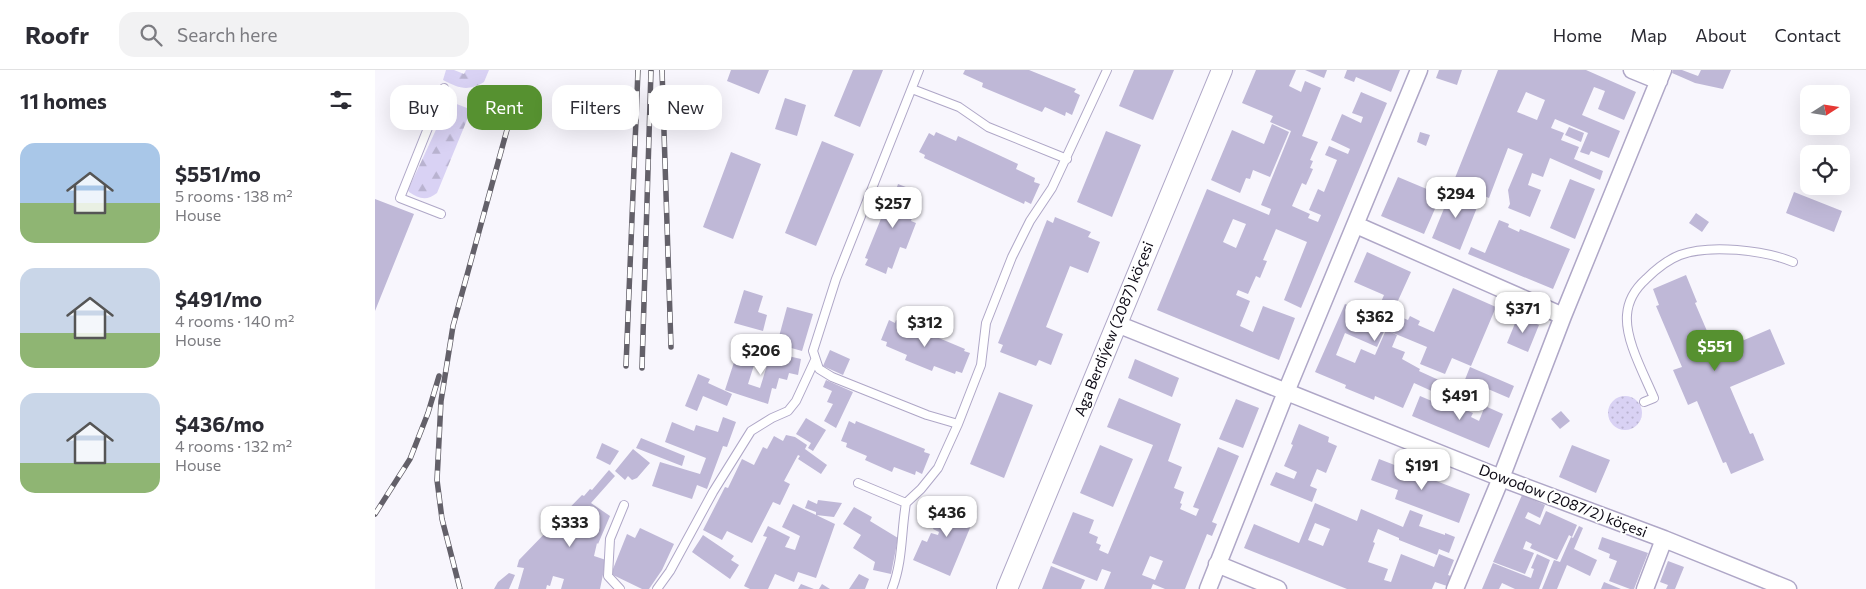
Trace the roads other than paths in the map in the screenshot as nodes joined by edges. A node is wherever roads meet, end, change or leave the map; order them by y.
1 (919, 70) edge
2 (1107, 70) edge
3 (1222, 70) edge
4 (1419, 70) edge
5 (1632, 70) edge
6 (1661, 76) edge
7 (912, 89) junction
8 (427, 130) edge
9 (1067, 159) junction
10 (441, 214) dead end
11 (1356, 225) junction
12 (1793, 262) dead end
13 (1563, 316) junction
14 (1117, 324) junction
15 (815, 360) junction
16 (1287, 392) junction
17 (1644, 402) dead end
18 (958, 424) junction
19 (1501, 478) junction
20 (858, 483) dead end
21 (906, 503) junction
22 (624, 505) dead end
23 (1664, 540) junction
24 (1217, 564) junction
25 (620, 589) edge
26 (657, 589) edge
27 (892, 589) edge
28 (1007, 589) edge
29 (1208, 589) edge
30 (1278, 589) edge
31 (1455, 589) edge
32 (1645, 589) edge
33 (1788, 589) edge

1 - 7 lane
2 - 9 lane
3 - 14 street, Aga Berdiýew (2087) köçesi
4 - 11 street
5 - 6 street
6 - 13 street
7 - 9 lane
7 - 15 lane
8 - 10 lane
9 - 18 lane
11 - 13 street
11 - 16 street
12 - 17 lane
13 - 19 street
14 - 16 street, Dowodow (2087/2) köçesi
14 - 28 street, Aga Berdiýew (2087) köçesi
15 - 18 lane
15 - 26 lane
16 - 19 street, Dowodow (2087/2) köçesi
16 - 24 street
18 - 21 lane
19 - 23 street, Dowodow (2087/2) köçesi
19 - 31 street
20 - 21 lane
21 - 27 lane
22 - 25 lane
23 - 32 street
23 - 33 street, Dowodow (2087/2) köçesi
24 - 29 street
24 - 30 street

